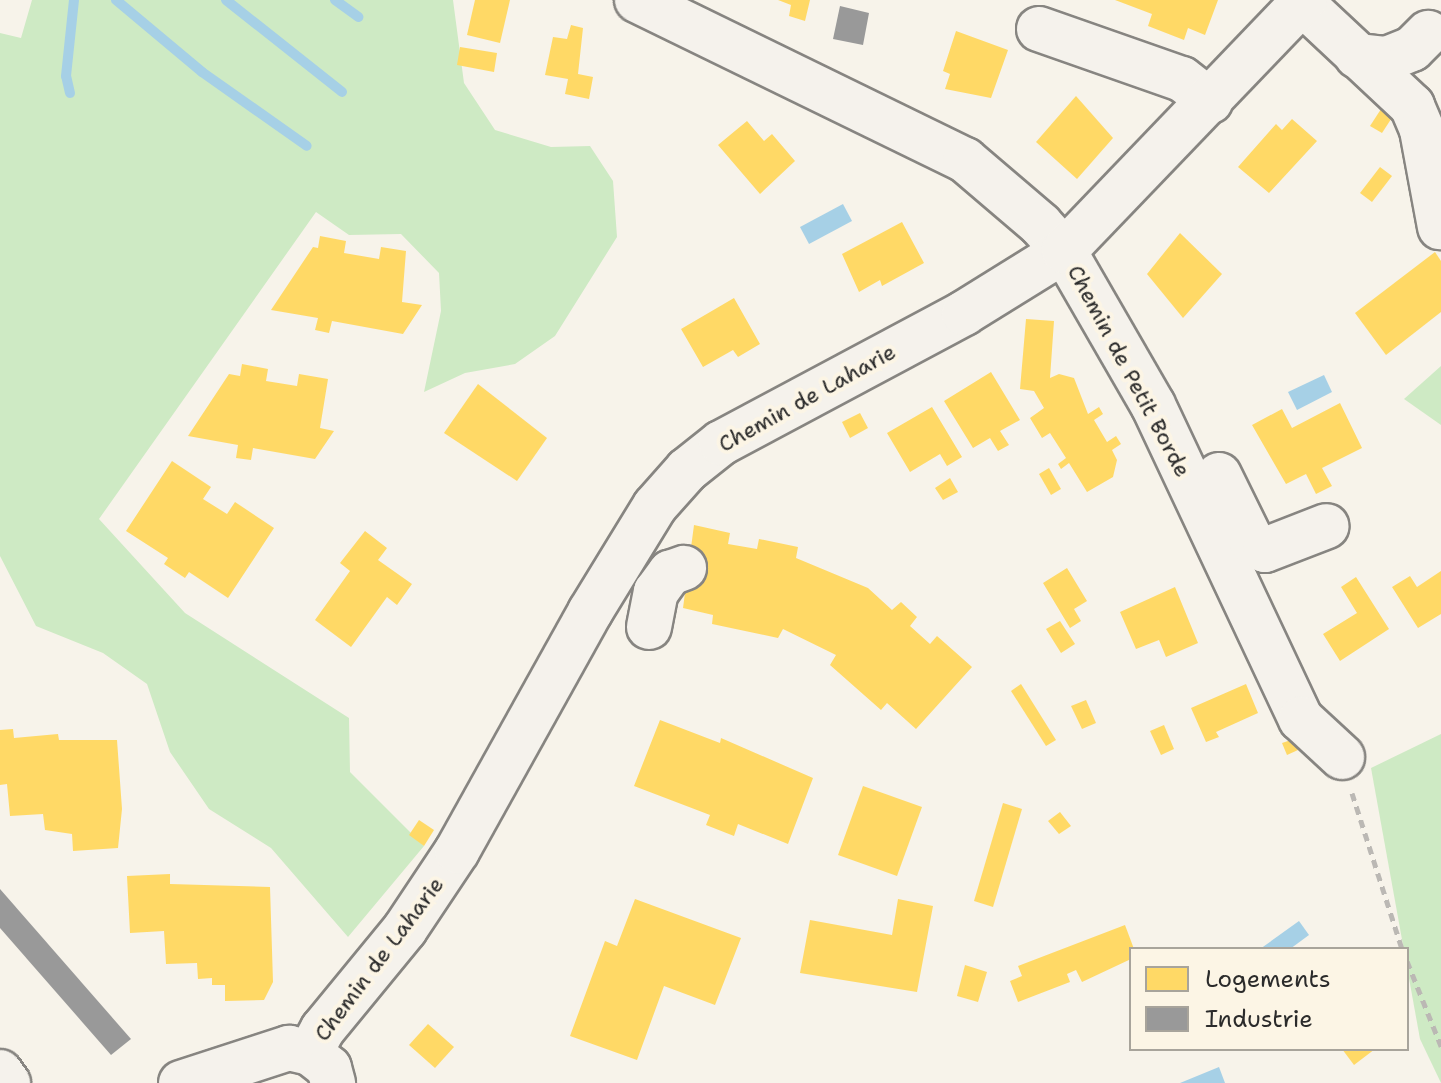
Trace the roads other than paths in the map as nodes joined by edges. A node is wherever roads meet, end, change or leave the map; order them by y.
1 (637, 0) edge
2 (1303, 2) edge
3 (1039, 29) dead end
4 (1428, 33) dead end
5 (1357, 56) junction
6 (1210, 101) junction
7 (1440, 227) edge
8 (1064, 251) junction
9 (1153, 405) junction
10 (1327, 526) dead end
11 (684, 568) dead end
12 (649, 627) dead end
13 (1342, 757) road end
14 (0, 1072) edge
15 (326, 1073) edge
16 (8, 1083) edge
17 (181, 1083) edge
18 (361, 1083) edge

1 - 8 street, Chemin de Petit Borde
2 - 5 street
2 - 6 street, Chemin de Laharie
3 - 6 street
4 - 5 street
5 - 7 street
6 - 8 street, Chemin de Laharie
8 - 9 street, Chemin de Petit Borde
8 - 15 street, Chemin de Laharie
9 - 10 street
9 - 13 street, Chemin de Petit Borde
11 - 12 street
14 - 16 street
15 - 17 street
15 - 18 street

